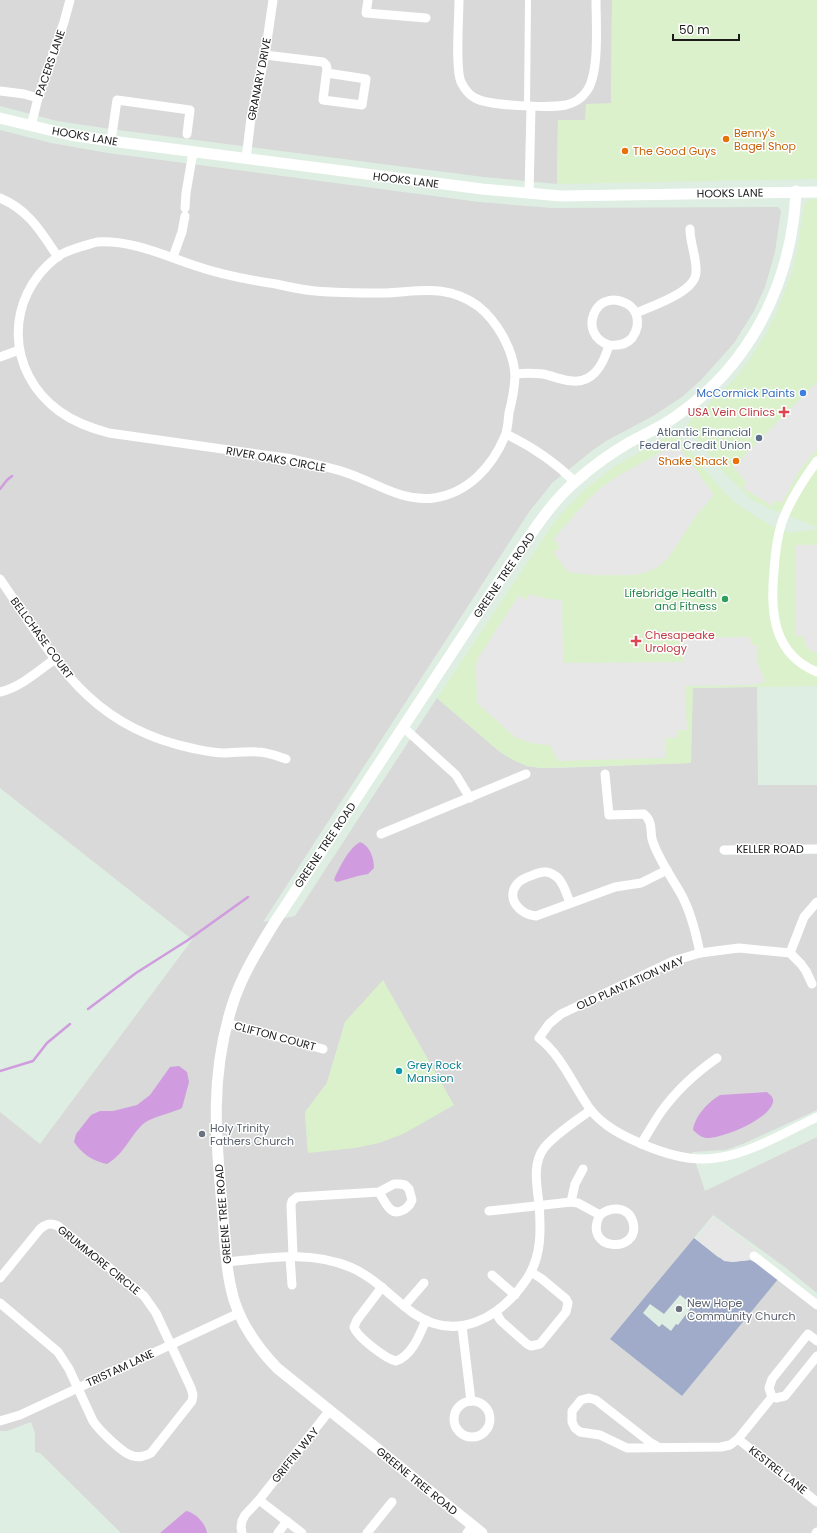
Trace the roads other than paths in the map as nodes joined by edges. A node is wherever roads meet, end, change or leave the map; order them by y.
1 (70, 0) edge
2 (273, 0) edge
3 (368, 0) edge
4 (460, 0) edge
5 (528, 0) edge
6 (596, 0) edge
7 (426, 18) dead end
8 (265, 55) junction
9 (327, 73) junction
10 (0, 91) edge
11 (38, 98) junction
12 (529, 107) junction
13 (0, 118) edge
14 (31, 126) junction
15 (187, 134) dead end
16 (111, 141) junction
17 (193, 152) junction
18 (246, 159) junction
19 (796, 191) junction
20 (817, 192) edge
21 (529, 194) junction
22 (0, 198) edge
23 (690, 229) dead end
24 (58, 257) junction
25 (173, 257) junction
26 (636, 313) junction
27 (609, 345) junction
28 (20, 350) junction
29 (0, 356) edge
30 (515, 374) junction
31 (506, 434) junction
32 (817, 462) edge
33 (575, 482) junction
34 (0, 579) edge
35 (55, 659) junction
36 (817, 672) edge
37 (0, 692) edge
38 (403, 727) junction
39 (286, 759) dead end
40 (526, 774) dead end
41 (605, 774) dead end
42 (470, 798) junction
43 (381, 834) dead end
44 (817, 849) edge
45 (724, 850) dead end
46 (667, 870) junction
47 (817, 902) edge
48 (570, 903) junction
49 (700, 953) junction
50 (790, 953) junction
51 (812, 984) dead end
52 (227, 1023) junction
53 (323, 1049) dead end
54 (717, 1058) dead end
55 (591, 1110) junction
56 (817, 1118) edge
57 (641, 1144) junction
58 (583, 1169) dead end
59 (379, 1192) dead end
60 (571, 1202) junction
61 (539, 1205) junction
62 (489, 1211) dead end
63 (600, 1215) junction
64 (754, 1256) dead end
65 (292, 1257) junction
66 (227, 1262) junction
67 (531, 1272) junction
68 (492, 1275) dead end
69 (0, 1278) edge
70 (424, 1283) dead end
71 (292, 1285) dead end
72 (382, 1287) junction
73 (515, 1295) junction
74 (0, 1303) edge
75 (817, 1305) edge
76 (404, 1306) junction
77 (496, 1312) junction
78 (239, 1313) junction
79 (426, 1320) junction
80 (462, 1326) junction
81 (817, 1341) edge
82 (171, 1344) junction
83 (817, 1356) edge
84 (77, 1388) junction
85 (772, 1397) junction
86 (471, 1401) junction
87 (330, 1410) junction
88 (0, 1421) edge
89 (738, 1439) junction
90 (658, 1447) junction
91 (259, 1500) junction
92 (392, 1502) dead end
93 (817, 1502) edge
94 (287, 1521) junction
95 (470, 1529) edge
96 (242, 1533) edge
97 (278, 1533) edge
98 (302, 1533) edge
99 (367, 1533) edge
100 (482, 1533) edge

1 - 11 street, PACERS LANE
2 - 8 street, GRANARY DRIVE
3 - 7 street
4 - 12 street
5 - 12 street
6 - 12 street
8 - 9 street
8 - 18 street, GRANARY DRIVE
9 - 9 street
10 - 11 street
11 - 14 street, PACERS LANE
12 - 21 street
13 - 14 street, HOOKS LANE
14 - 16 street, HOOKS LANE
15 - 16 street
16 - 17 street, HOOKS LANE
17 - 18 street, HOOKS LANE
17 - 25 street
18 - 21 street, HOOKS LANE
19 - 20 street, HOOKS LANE
19 - 21 street, HOOKS LANE
19 - 33 street, GREENE TREE ROAD
22 - 24 street
23 - 26 street
24 - 25 street, RIVER OAKS CIRCLE
24 - 28 street, RIVER OAKS CIRCLE
25 - 30 street, RIVER OAKS CIRCLE
26 - 27 street
26 - 27 street
27 - 30 street
28 - 29 street
28 - 31 street, RIVER OAKS CIRCLE
30 - 31 street, RIVER OAKS CIRCLE
31 - 33 street
32 - 36 street
33 - 38 street, GREENE TREE ROAD
34 - 35 street, BELLCHASE COURT
35 - 37 street
35 - 39 street, BELLCHASE COURT
38 - 42 street
38 - 52 street, GREENE TREE ROAD
40 - 42 street
41 - 46 street
42 - 43 street
44 - 45 street, KELLER ROAD
46 - 48 street
46 - 49 street
47 - 50 street
48 - 48 street
49 - 50 street, OLD PLANTATION WAY
49 - 55 street, OLD PLANTATION WAY
50 - 51 street
52 - 53 street, CLIFTON COURT
52 - 66 street, GREENE TREE ROAD
54 - 57 street
55 - 57 street
55 - 61 street
56 - 57 street
58 - 60 street
59 - 65 street
60 - 61 street
60 - 63 street
61 - 62 street
61 - 67 street
63 - 63 street
64 - 75 street
65 - 66 street
65 - 71 street
65 - 72 street
66 - 78 street, GREENE TREE ROAD
67 - 73 street
67 - 77 street
68 - 73 street
69 - 82 street, GRUMMORE CIRCLE
70 - 76 street
72 - 76 street
72 - 79 street
73 - 77 street
74 - 84 street
76 - 79 street
77 - 80 street
78 - 82 street, TRISTAM LANE
78 - 87 street, GREENE TREE ROAD
79 - 80 street
80 - 86 street
81 - 85 street
82 - 84 street, TRISTAM LANE
82 - 84 street
83 - 85 street
84 - 88 street, TRISTAM LANE
85 - 89 street
86 - 86 street
87 - 91 street, GRIFFIN WAY
87 - 95 street, GREENE TREE ROAD
89 - 90 street
89 - 93 street, KESTREL LANE
90 - 90 street
91 - 94 street
91 - 96 street, GRIFFIN WAY
92 - 99 street
94 - 97 street
94 - 98 street
95 - 100 street, GREENE TREE ROAD

